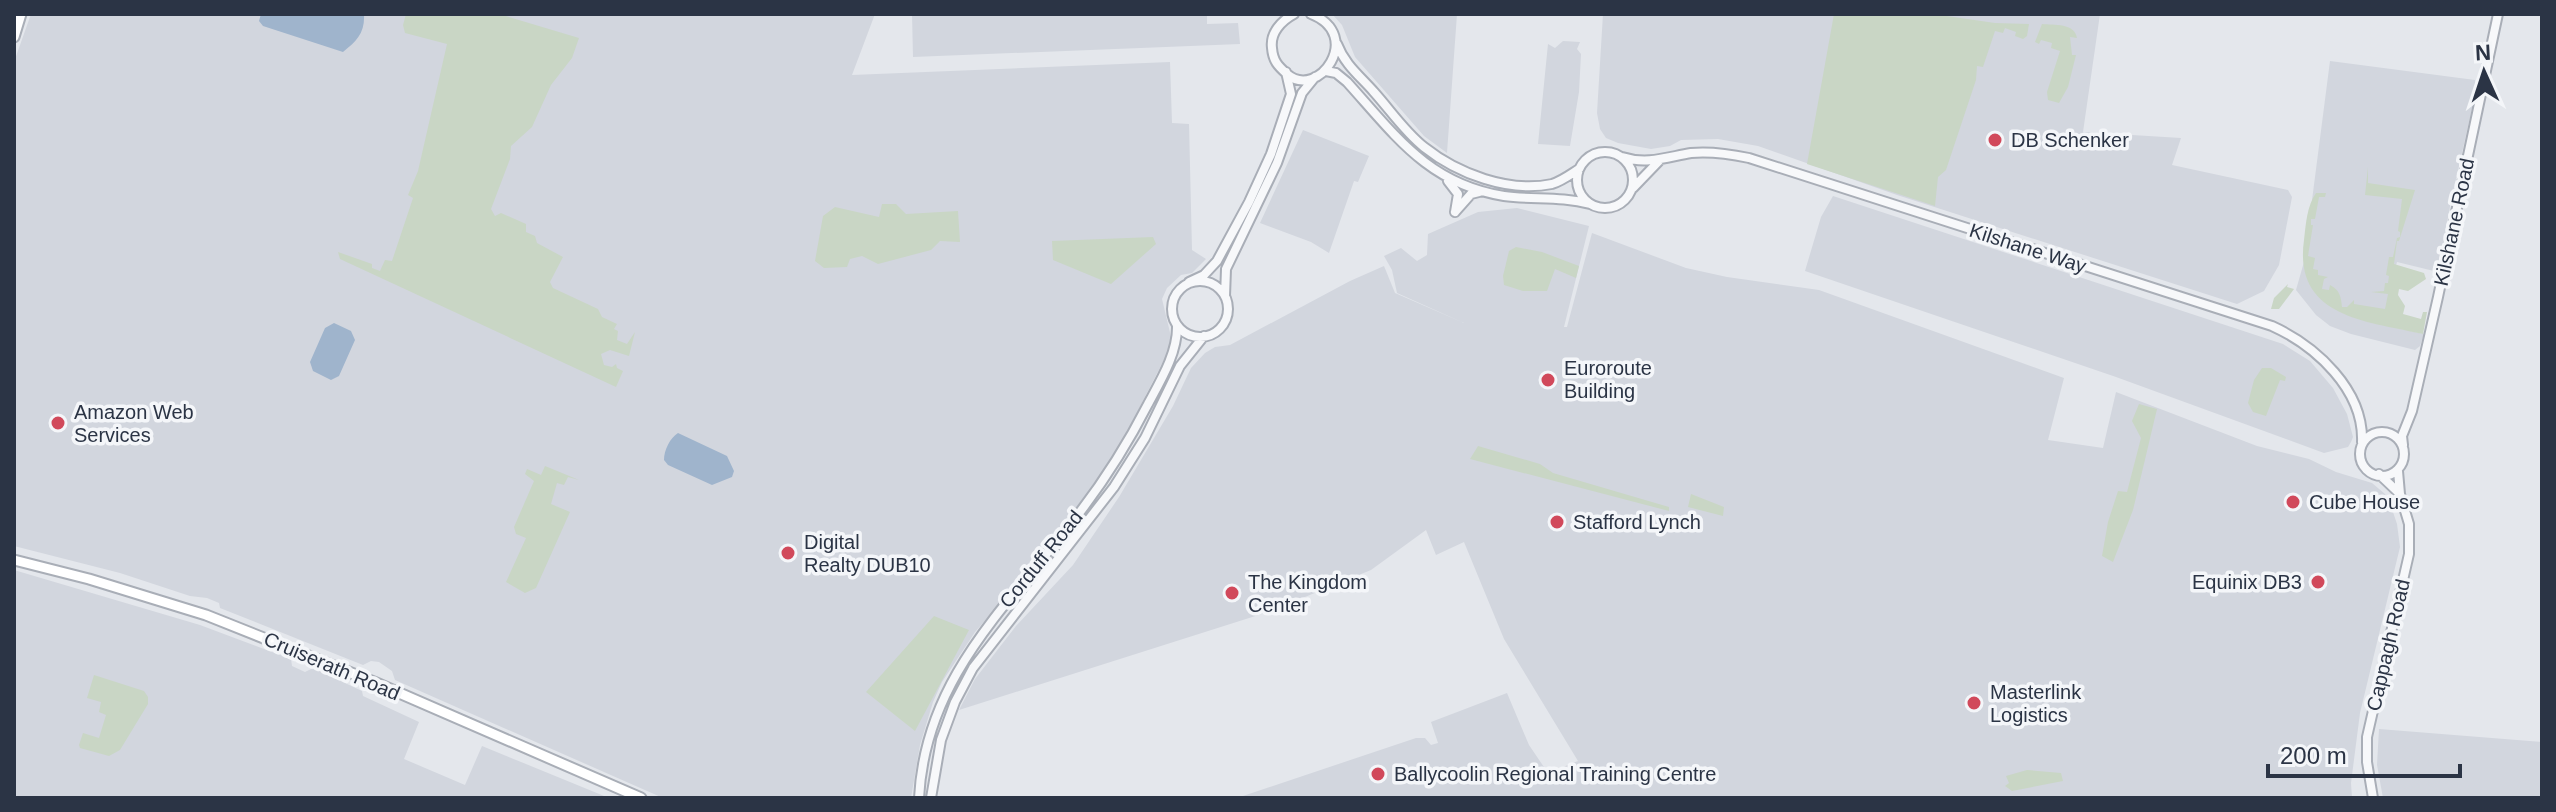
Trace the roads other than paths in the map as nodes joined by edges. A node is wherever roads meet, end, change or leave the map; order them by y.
1 (21, 14) edge
2 (2498, 14) edge
3 (1315, 15) edge
4 (1289, 16) edge
5 (14, 37) edge
6 (1337, 44) junction
7 (1326, 71) junction
8 (1286, 72) junction
9 (1315, 77) junction
10 (1622, 157) junction
11 (1660, 161) junction
12 (1579, 169) junction
13 (1436, 171) junction
14 (1633, 188) junction
15 (1484, 192) junction
16 (1590, 204) junction
17 (1189, 282) junction
18 (1225, 296) junction
19 (1177, 325) junction
20 (1204, 336) junction
21 (2358, 414) junction
22 (2404, 428) junction
23 (2379, 433) junction
24 (2392, 436) junction
25 (2362, 442) junction
26 (2403, 445) junction
27 (2398, 471) junction
28 (2379, 474) junction
29 (2400, 494) junction
30 (14, 560) edge
31 (641, 798) edge
32 (919, 798) edge
33 (931, 798) edge
34 (2373, 798) edge

1 - 5 main road
2 - 22 street, Kilshane Road
3 - 6 street
4 - 8 street
6 - 7 street
6 - 12 street
7 - 9 street
7 - 13 street
8 - 9 street
8 - 17 street
9 - 18 street
10 - 11 street, Kilshane Way
10 - 12 street
10 - 14 street
11 - 14 street
11 - 21 street, Kilshane Way
12 - 16 street
13 - 15 street
13 - 15 street
14 - 16 street
15 - 16 street
17 - 18 street
17 - 19 street
18 - 20 street
19 - 20 street
19 - 32 street, Corduff Road
20 - 33 street, Corduff Road
21 - 23 street, Kilshane Way
21 - 25 street, Kilshane Way
22 - 24 street
22 - 26 street, Kilshane Road
23 - 24 street
23 - 25 street
24 - 26 street
25 - 28 street
26 - 27 street
27 - 28 street
27 - 29 street, Cappagh Road
28 - 29 street
29 - 34 street, Cappagh Road
30 - 31 main road, Cruiserath Road

